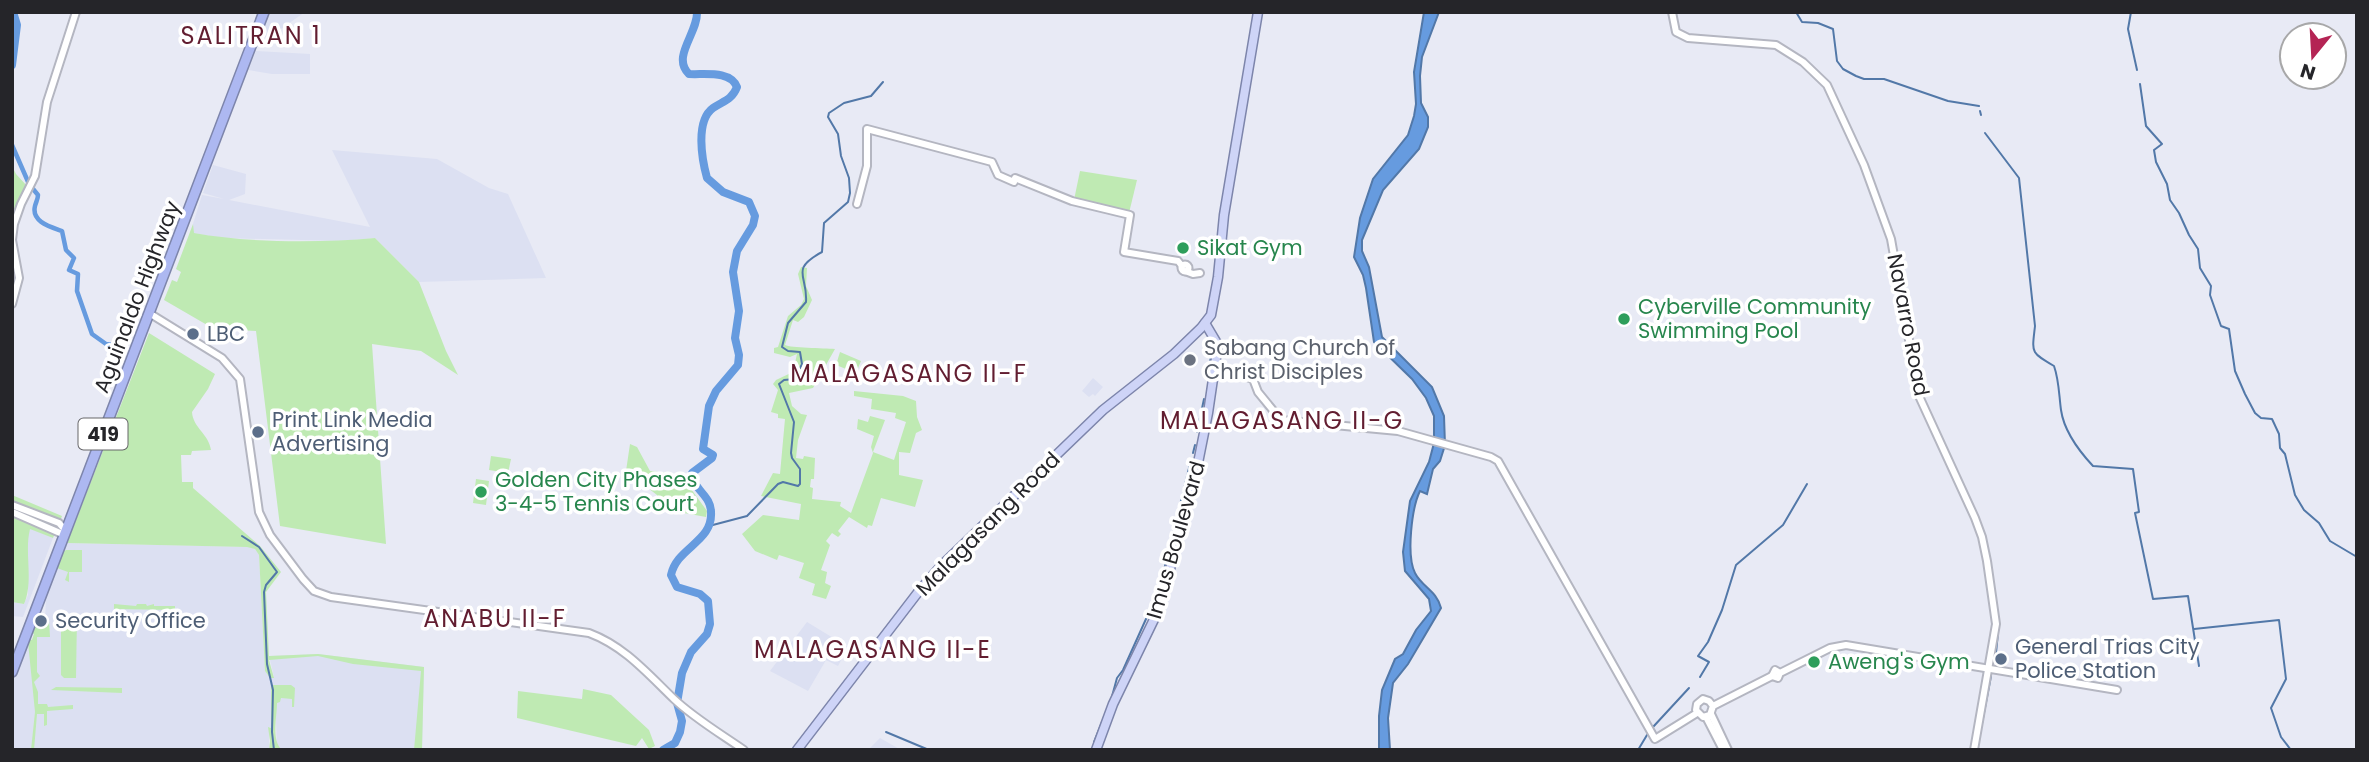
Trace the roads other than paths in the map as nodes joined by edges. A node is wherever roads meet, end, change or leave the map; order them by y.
1 (76, 12) edge
2 (258, 12) edge
3 (264, 12) edge
4 (1258, 12) edge
5 (1672, 12) edge
6 (189, 201) junction
7 (857, 204) dead end
8 (1185, 268) dead end
9 (12, 304) edge
10 (149, 313) junction
11 (1205, 323) junction
12 (1214, 366) junction
13 (14, 504) edge
14 (12, 512) edge
15 (63, 530) junction
16 (12, 661) edge
17 (1989, 669) junction
18 (12, 673) edge
19 (2118, 690) dead end
20 (1713, 706) junction
21 (1697, 713) junction
22 (1708, 716) junction
23 (744, 750) edge
24 (797, 750) edge
25 (1096, 750) edge
26 (1726, 750) edge
27 (1974, 750) edge

1 - 9 street
2 - 6 highway, Aguinaldo Highway / 419
3 - 6 highway, Aguinaldo Highway / 419
4 - 11 main road
5 - 17 street, Navarro Road
6 - 10 highway, Aguinaldo Highway / 419
6 - 15 highway, Aguinaldo Highway / 419
7 - 8 street
10 - 15 highway, Aguinaldo Highway / 419
10 - 23 street
11 - 12 main road, Imus Boulevard
11 - 24 main road, Malagasang Road
12 - 21 street
12 - 25 main road, Imus Boulevard
13 - 15 street
14 - 15 street
15 - 16 highway, Aguinaldo Highway / 419
15 - 18 highway, Aguinaldo Highway / 419
17 - 19 street
17 - 20 street
17 - 27 street, Navarro Road
20 - 21 street
20 - 22 street
21 - 22 street
22 - 26 street

